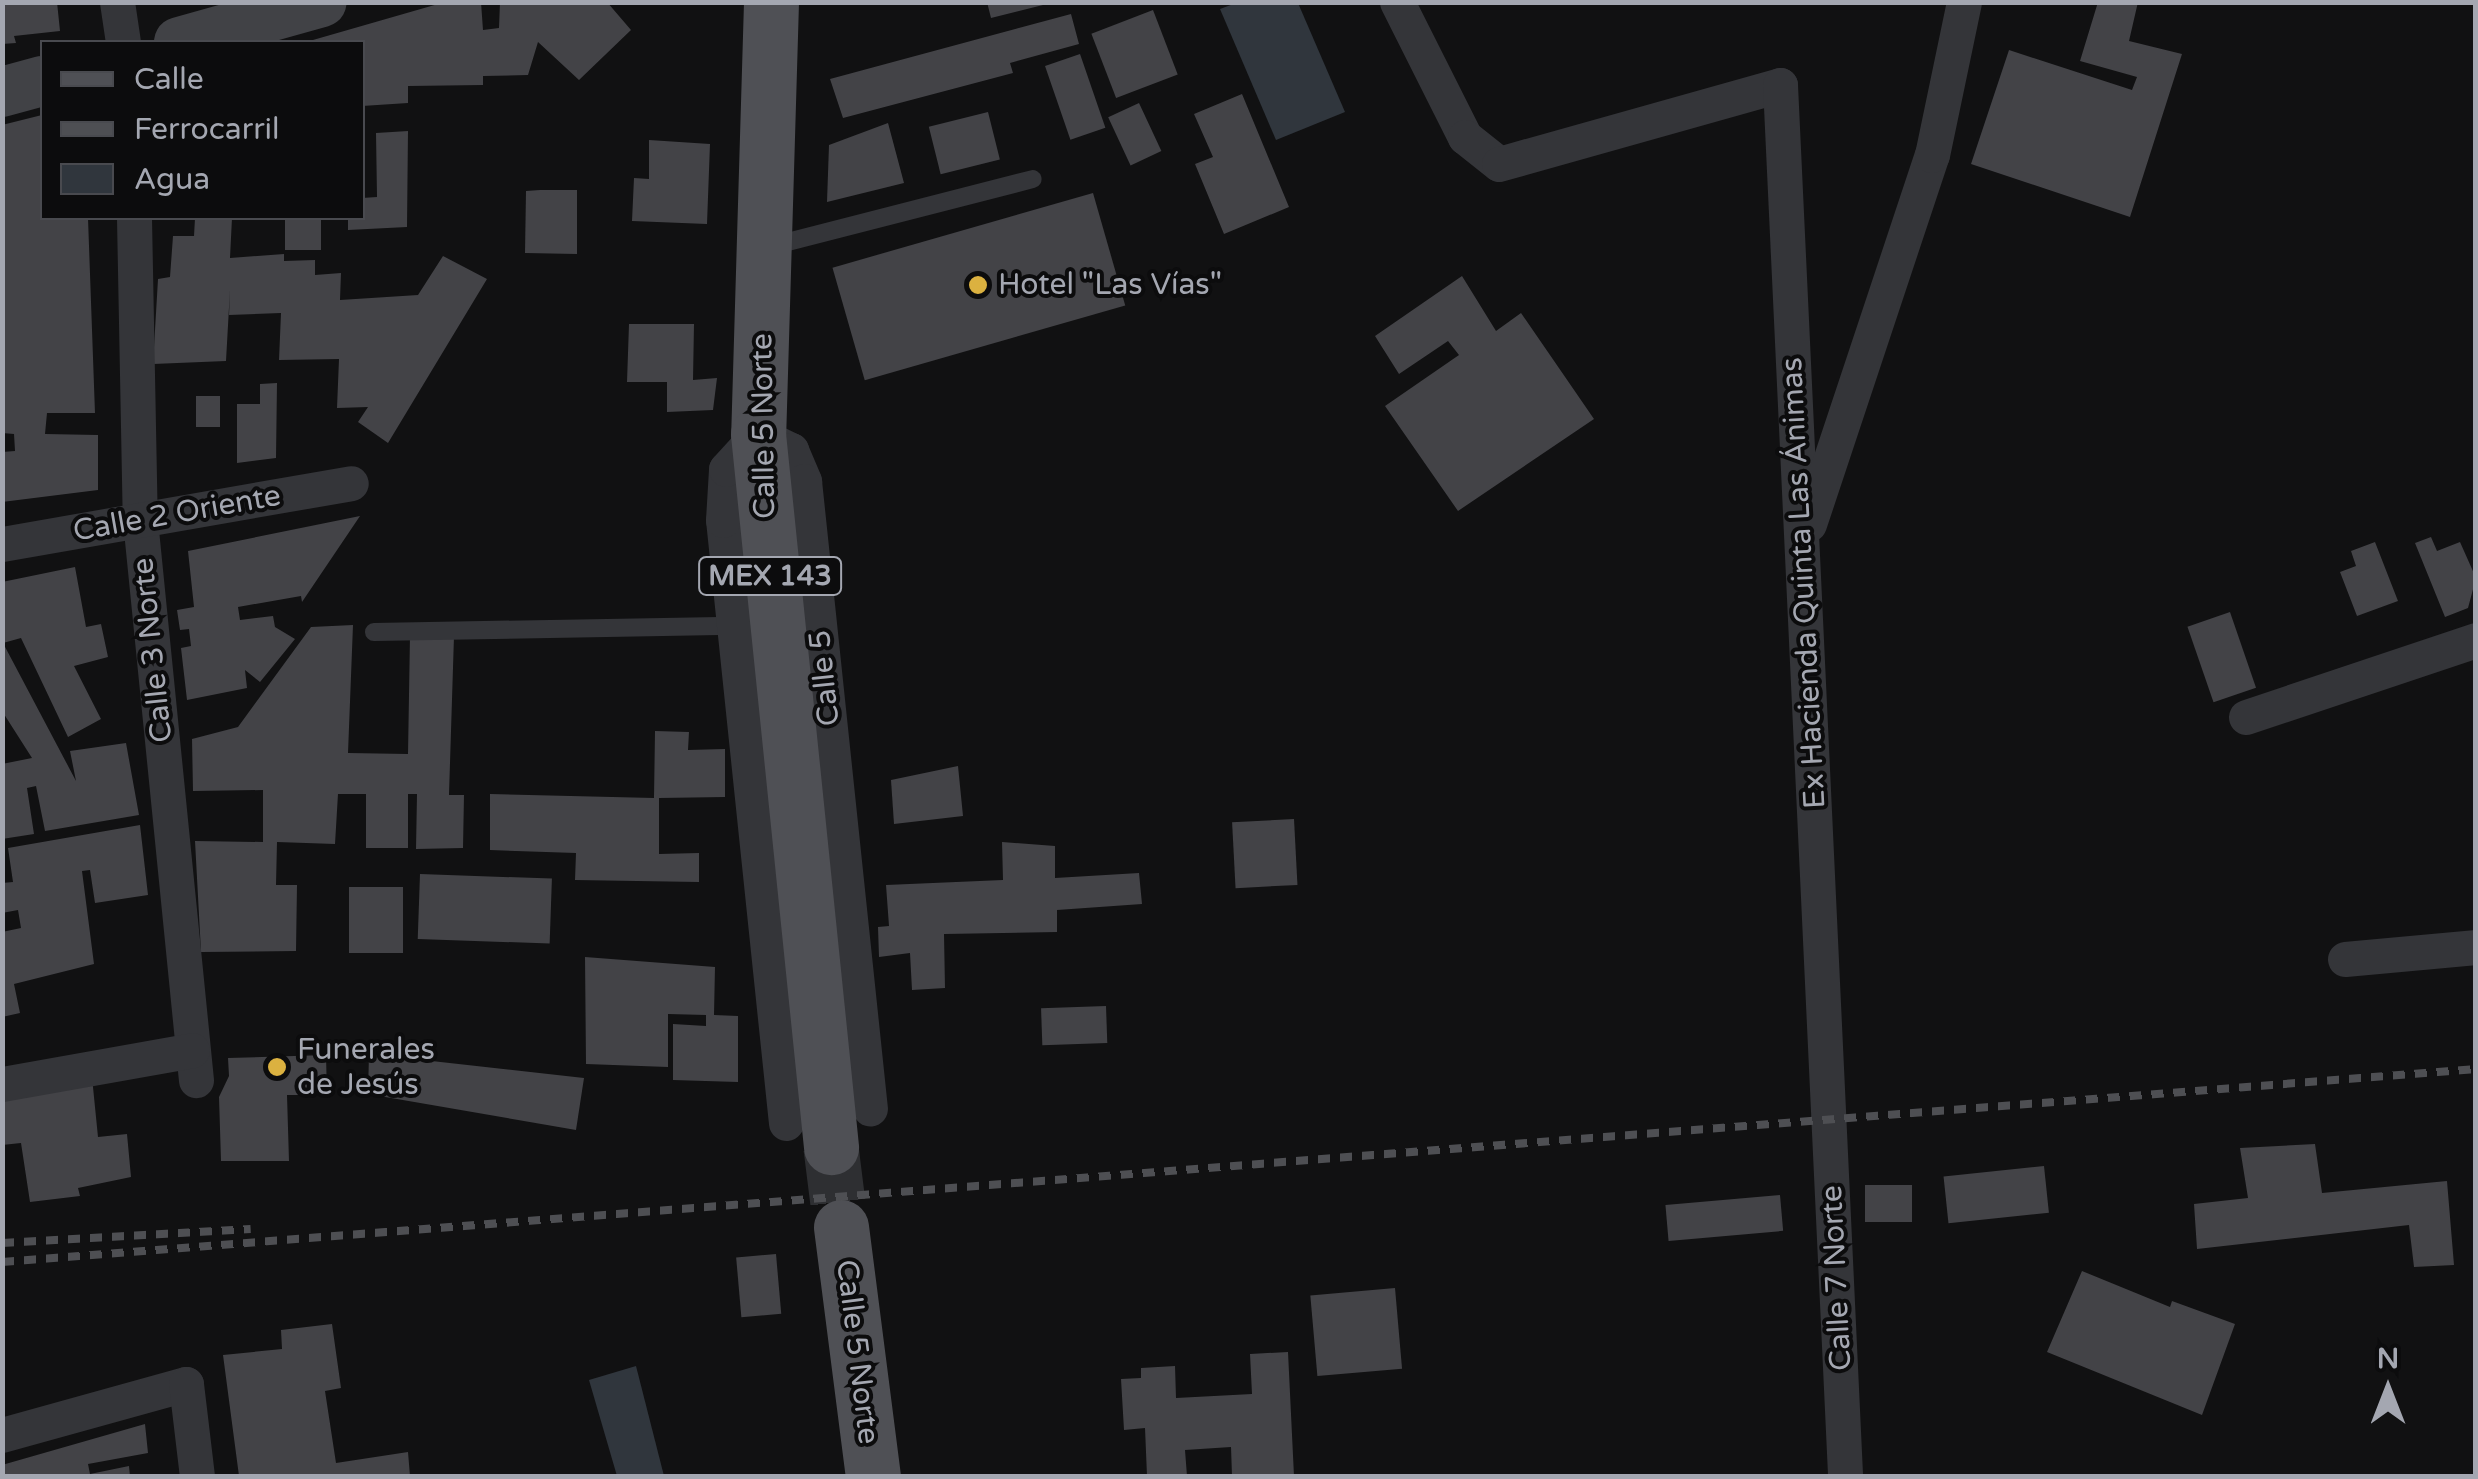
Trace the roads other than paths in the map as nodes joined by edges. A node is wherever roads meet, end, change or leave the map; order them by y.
1 (117, 2) edge
2 (322, 2) edge
3 (771, 2) edge
4 (1397, 2) edge
5 (1964, 2) edge
6 (123, 40) edge
7 (186, 40) edge
8 (40, 81) edge
9 (2, 92) edge
10 (1033, 180) dead end
11 (134, 220) edge
12 (767, 247) junction
13 (758, 434) junction
14 (352, 483) dead end
15 (140, 520) junction
16 (2, 544) edge
17 (1802, 544) junction
18 (734, 626) junction
19 (374, 632) dead end
20 (2476, 640) edge
21 (2246, 716) dead end
22 (2476, 947) edge
23 (2345, 959) dead end
24 (1828, 1080) joint
25 (2, 1084) edge
26 (870, 1109) dead end
27 (808, 1135) joint
28 (841, 1227) tunnel mouth
29 (2, 1435) edge
30 (197, 1476) edge
31 (873, 1476) edge
32 (1845, 1476) edge

1 - 6 street
2 - 7 street
3 - 12 main road, Calle 5 Norte / MEX 143
4 - 17 street, Ex Hacienda Quinta Las Ánimas
5 - 17 street
8 - 9 street
10 - 12 lane
11 - 15 street, Calle 3 Norte
12 - 13 main road, Calle 5 Norte / MEX 143
13 - 18 street
13 - 26 street, Calle 5
13 - 27 main road, Calle 5 Norte / MEX 143
14 - 15 street, Calle 2 Oriente
15 - 16 street, Calle 2 Oriente
15 - 25 street, Calle 3 Norte
17 - 24 street, Ex Hacienda Quinta Las Ánimas
18 - 19 lane
18 - 27 street
20 - 21 street
22 - 23 street
24 - 32 street, Calle 7 Norte
28 - 31 main road, Calle 5 Norte
29 - 30 street

